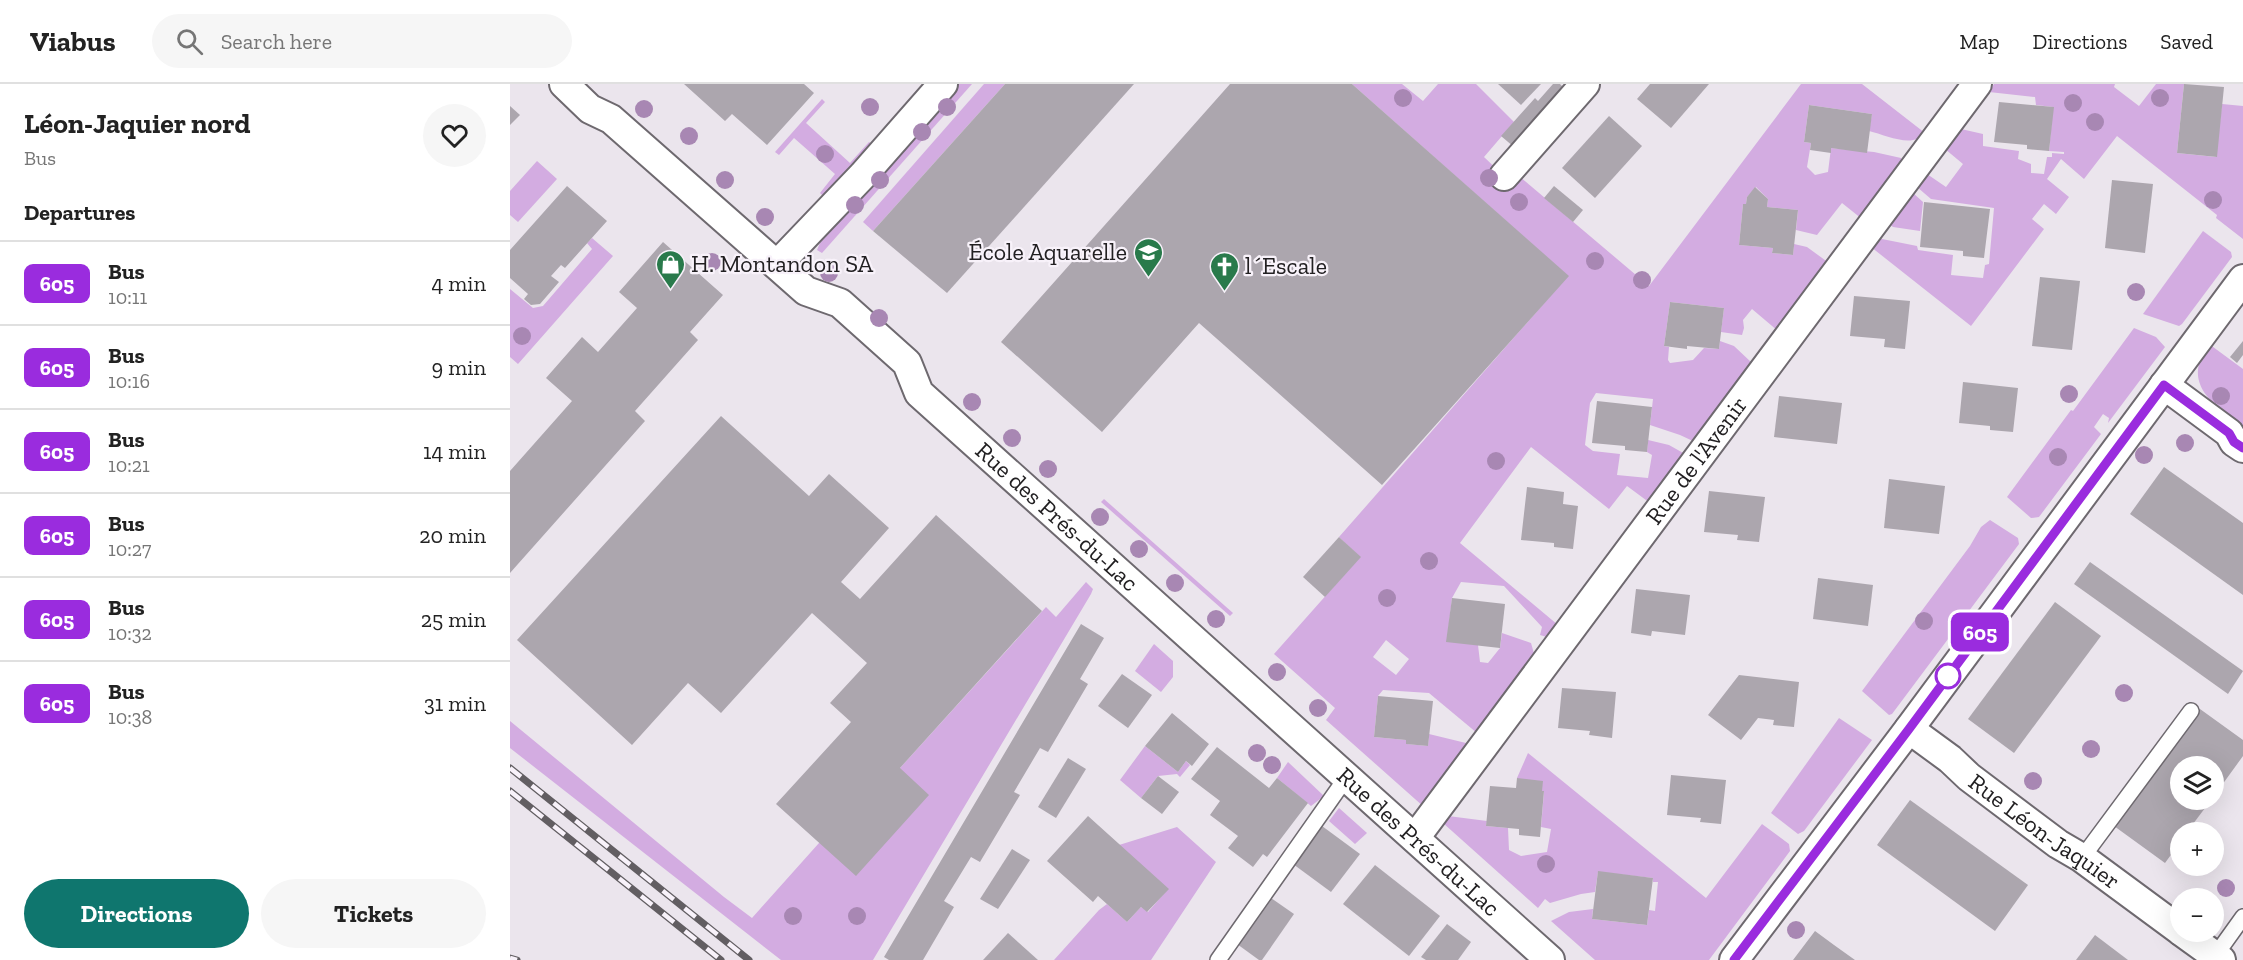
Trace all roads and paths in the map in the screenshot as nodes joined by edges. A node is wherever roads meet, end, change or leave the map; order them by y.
1 (564, 84) edge
2 (943, 84) edge
3 (1585, 84) edge
4 (1977, 84) edge
5 (1504, 176) dead end
6 (777, 265) junction
7 (2243, 279) edge
8 (2164, 385) junction
9 (2243, 448) edge
10 (2191, 711) dead end
11 (1909, 729) junction
12 (1346, 778) junction
13 (1415, 838) junction
14 (2082, 858) junction
15 (2243, 917) edge
16 (2170, 923) edge
17 (2196, 942) edge
18 (2218, 958) edge
19 (1218, 960) edge
20 (1550, 960) edge
21 (1734, 960) edge

1 - 6 street, Rue des Prés-du-Lac
2 - 6 street
3 - 5 street
4 - 13 street, Rue de l'Avenir
6 - 12 street, Rue des Prés-du-Lac
7 - 8 street
8 - 9 street
8 - 11 street
10 - 14 lane
11 - 14 street, Rue Léon-Jaquier
11 - 21 street
12 - 13 street, Rue des Prés-du-Lac
12 - 19 lane
13 - 20 street, Rue des Prés-du-Lac
14 - 16 street, Rue Léon-Jaquier
15 - 18 lane
17 - 18 street, Rue Léon-Jaquier

